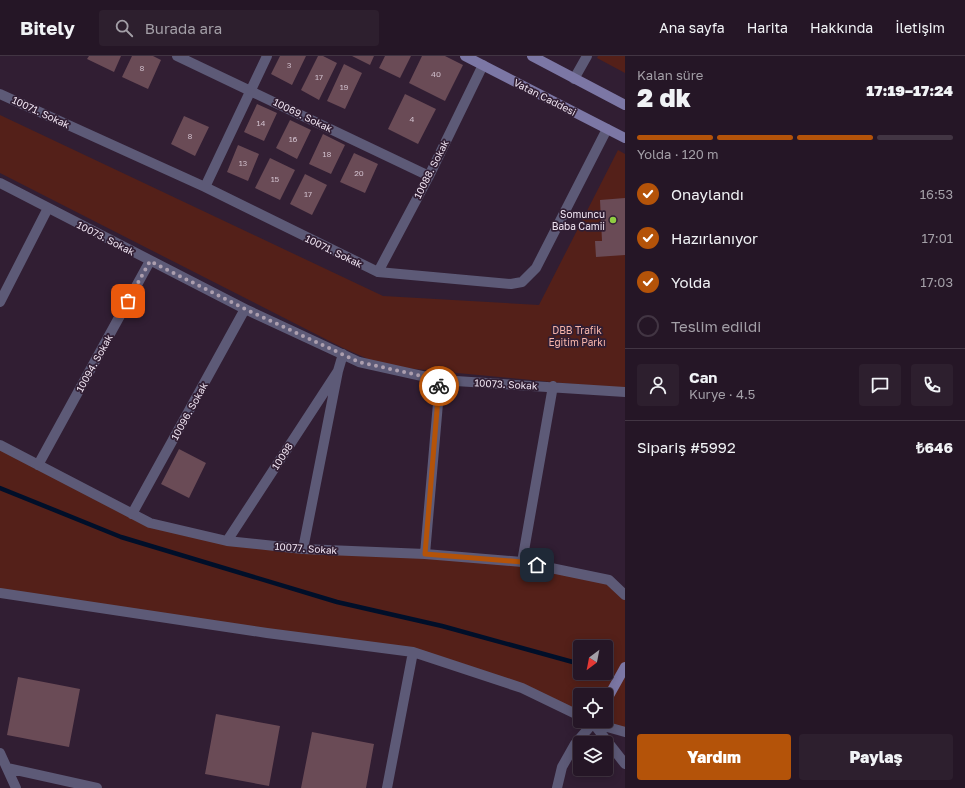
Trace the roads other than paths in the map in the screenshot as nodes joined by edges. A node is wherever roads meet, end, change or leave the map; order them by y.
1 (177, 56) edge
2 (267, 56) edge
3 (465, 56) edge
4 (532, 56) edge
5 (588, 56) edge
6 (483, 65) junction
7 (574, 79) junction
8 (250, 90) junction
9 (0, 94) edge
10 (625, 105) edge
11 (607, 129) junction
12 (625, 138) edge
13 (429, 176) junction
14 (0, 183) edge
15 (204, 187) junction
16 (48, 208) junction
17 (150, 261) junction
18 (378, 272) junction
19 (0, 302) edge
20 (245, 309) junction
21 (343, 354) junction
22 (338, 371) junction
23 (440, 380) junction
24 (553, 386) junction
25 (625, 392) edge
26 (0, 445) edge
27 (38, 465) junction
28 (132, 514) junction
29 (227, 541) junction
30 (303, 549) junction
31 (425, 554) junction
32 (522, 562) junction
33 (0, 593) edge
34 (625, 595) edge
35 (413, 652) junction
36 (625, 667) edge
37 (613, 688) edge
38 (573, 713) edge
39 (587, 728) edge
40 (597, 728) edge
41 (612, 728) edge
42 (625, 732) edge
43 (0, 753) edge
44 (625, 764) edge
45 (7, 768) junction
46 (67, 784) edge
47 (16, 788) edge
48 (97, 788) edge
49 (387, 788) edge
50 (557, 788) edge

1 - 8 street, 10069. Sokak
2 - 8 street
3 - 6 street, Vatan Caddesi
4 - 7 street
5 - 7 street
6 - 11 street, Vatan Caddesi
6 - 13 street, 10088. Sokak
7 - 10 street
8 - 13 street, 10069. Sokak
8 - 15 street
9 - 15 street, 10071. Sokak
11 - 12 street, Vatan Caddesi
11 - 18 street, 10071. Sokak
13 - 18 street, 10088. Sokak
14 - 16 street, 10073. Sokak
15 - 18 street, 10071. Sokak
16 - 17 street, 10073. Sokak
16 - 19 street
17 - 20 street, 10073. Sokak
17 - 27 street, 10094. Sokak
20 - 21 street, 10073. Sokak
20 - 28 street, 10096. Sokak
21 - 22 street
21 - 23 street, 10073. Sokak
22 - 29 street, 10098
22 - 30 street
23 - 24 street, 10073. Sokak
23 - 31 street
24 - 25 street, 10073. Sokak
24 - 32 street
26 - 27 street, 10077. Sokak
27 - 28 street, 10077. Sokak
28 - 29 street, 10077. Sokak
29 - 30 street, 10077. Sokak
30 - 31 street, 10077. Sokak
31 - 32 street, 10077. Sokak
32 - 34 street, 10077. Sokak
33 - 35 street
35 - 38 street
35 - 49 street
36 - 37 street
39 - 50 street
40 - 44 street
41 - 42 street
43 - 45 street
45 - 46 street
45 - 47 street
46 - 48 street

